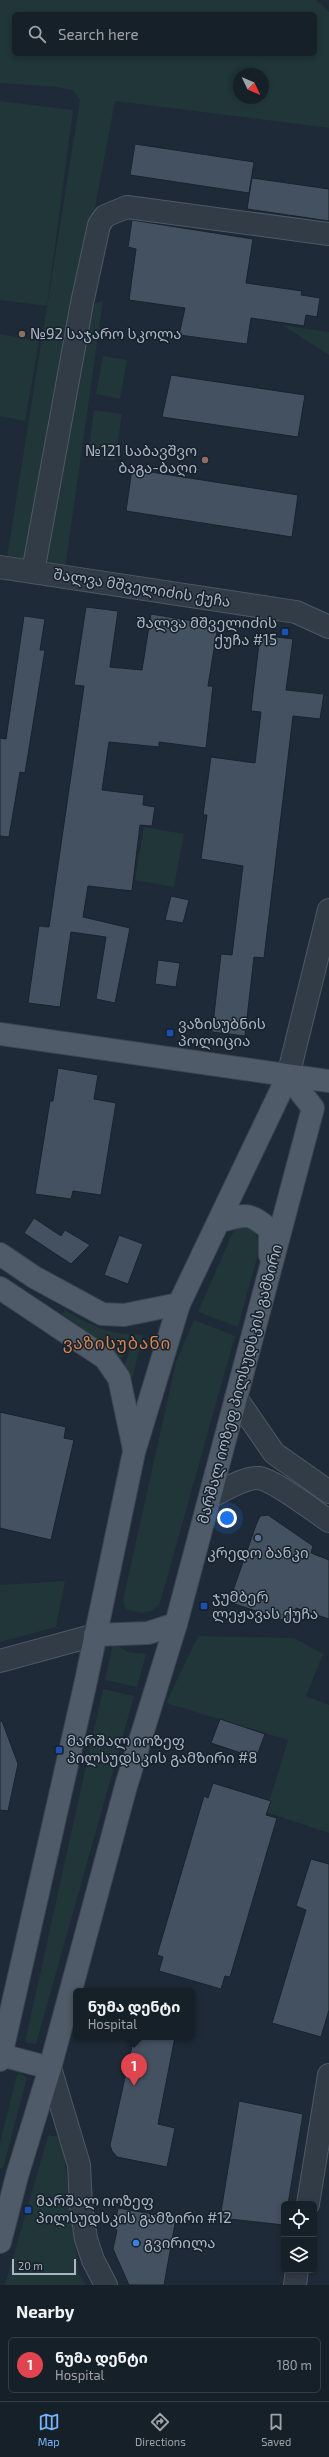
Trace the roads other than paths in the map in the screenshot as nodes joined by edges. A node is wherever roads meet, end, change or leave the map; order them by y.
1 (329, 234) edge
2 (0, 567) edge
3 (33, 572) junction
4 (329, 627) edge
5 (329, 910) edge
6 (0, 1034) edge
7 (288, 1076) junction
8 (329, 1081) edge
9 (221, 1221) junction
10 (0, 1254) edge
11 (271, 1268) junction
12 (0, 1288) edge
13 (179, 1304) junction
14 (236, 1398) junction
15 (134, 1452) junction
16 (329, 1492) edge
17 (210, 1497) junction
18 (329, 1521) edge
19 (176, 1624) junction
20 (95, 1635) junction
21 (0, 1661) edge
22 (1, 2058) edge
23 (50, 2068) junction
24 (329, 2075) edge
25 (308, 2201) edge
26 (0, 2242) edge
27 (297, 2273) edge
28 (106, 2285) edge
29 (295, 2285) edge

1 - 3 street
2 - 3 street, შალვა მშველიძის ქუჩა
3 - 4 street, შალვა მშველიძის ქუჩა
5 - 7 street
6 - 7 main road
7 - 8 main road
7 - 9 main road
7 - 11 main road, მარშალ იოზეფ პილსუდსკის გამზირი
9 - 11 main road
9 - 13 main road
10 - 13 main road
11 - 14 main road, მარშალ იოზეფ პილსუდსკის გამზირი
12 - 15 main road
13 - 15 main road
14 - 16 street
14 - 17 main road, მარშალ იოზეფ პილსუდსკის გამზირი
15 - 20 main road
17 - 18 street
17 - 19 main road, მარშალ იოზეფ პილსუდსკის გამზირი
19 - 20 main road
19 - 23 main road, მარშალ იოზეფ პილსუდსკის გამზირი
20 - 21 street
20 - 22 main road
22 - 23 main road
23 - 26 main road, მარშალ იოზეფ პილსუდსკის გამზირი
23 - 28 street
24 - 25 street
27 - 29 street

